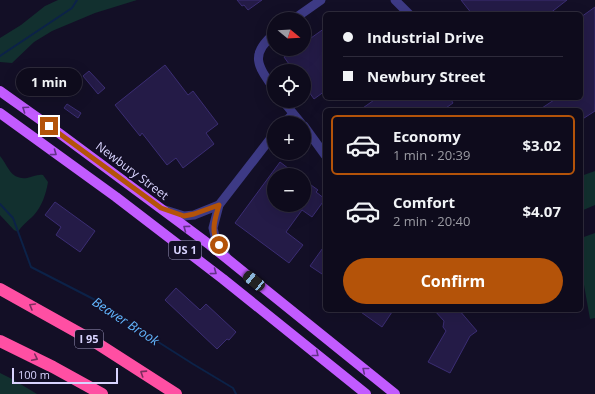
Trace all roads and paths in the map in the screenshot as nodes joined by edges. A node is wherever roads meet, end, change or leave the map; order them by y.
1 (321, 0) edge
2 (395, 0) edge
3 (304, 12) edge
4 (407, 12) edge
5 (267, 40) edge
6 (267, 78) edge
7 (0, 91) edge
8 (288, 108) edge
9 (0, 113) edge
10 (293, 114) edge
11 (311, 136) edge
12 (267, 143) edge
13 (323, 152) edge
14 (219, 205) junction
15 (161, 208) junction
16 (229, 261) junction
17 (0, 289) edge
18 (0, 341) edge
19 (102, 394) edge
20 (176, 394) edge
21 (366, 394) edge
22 (395, 394) edge

1 - 3 street
2 - 4 street
5 - 6 street
15 -> 7 main road, Newbury Street / US 1
8 - 10 street
9 -> 21 main road, US 1
11 - 13 street
12 - 14 street
14 - 15 street
14 - 16 street
16 -> 15 main road, Newbury Street / US 1
22 -> 16 main road, Newbury Street / US 1
20 -> 17 highway, I 95
18 -> 19 highway

